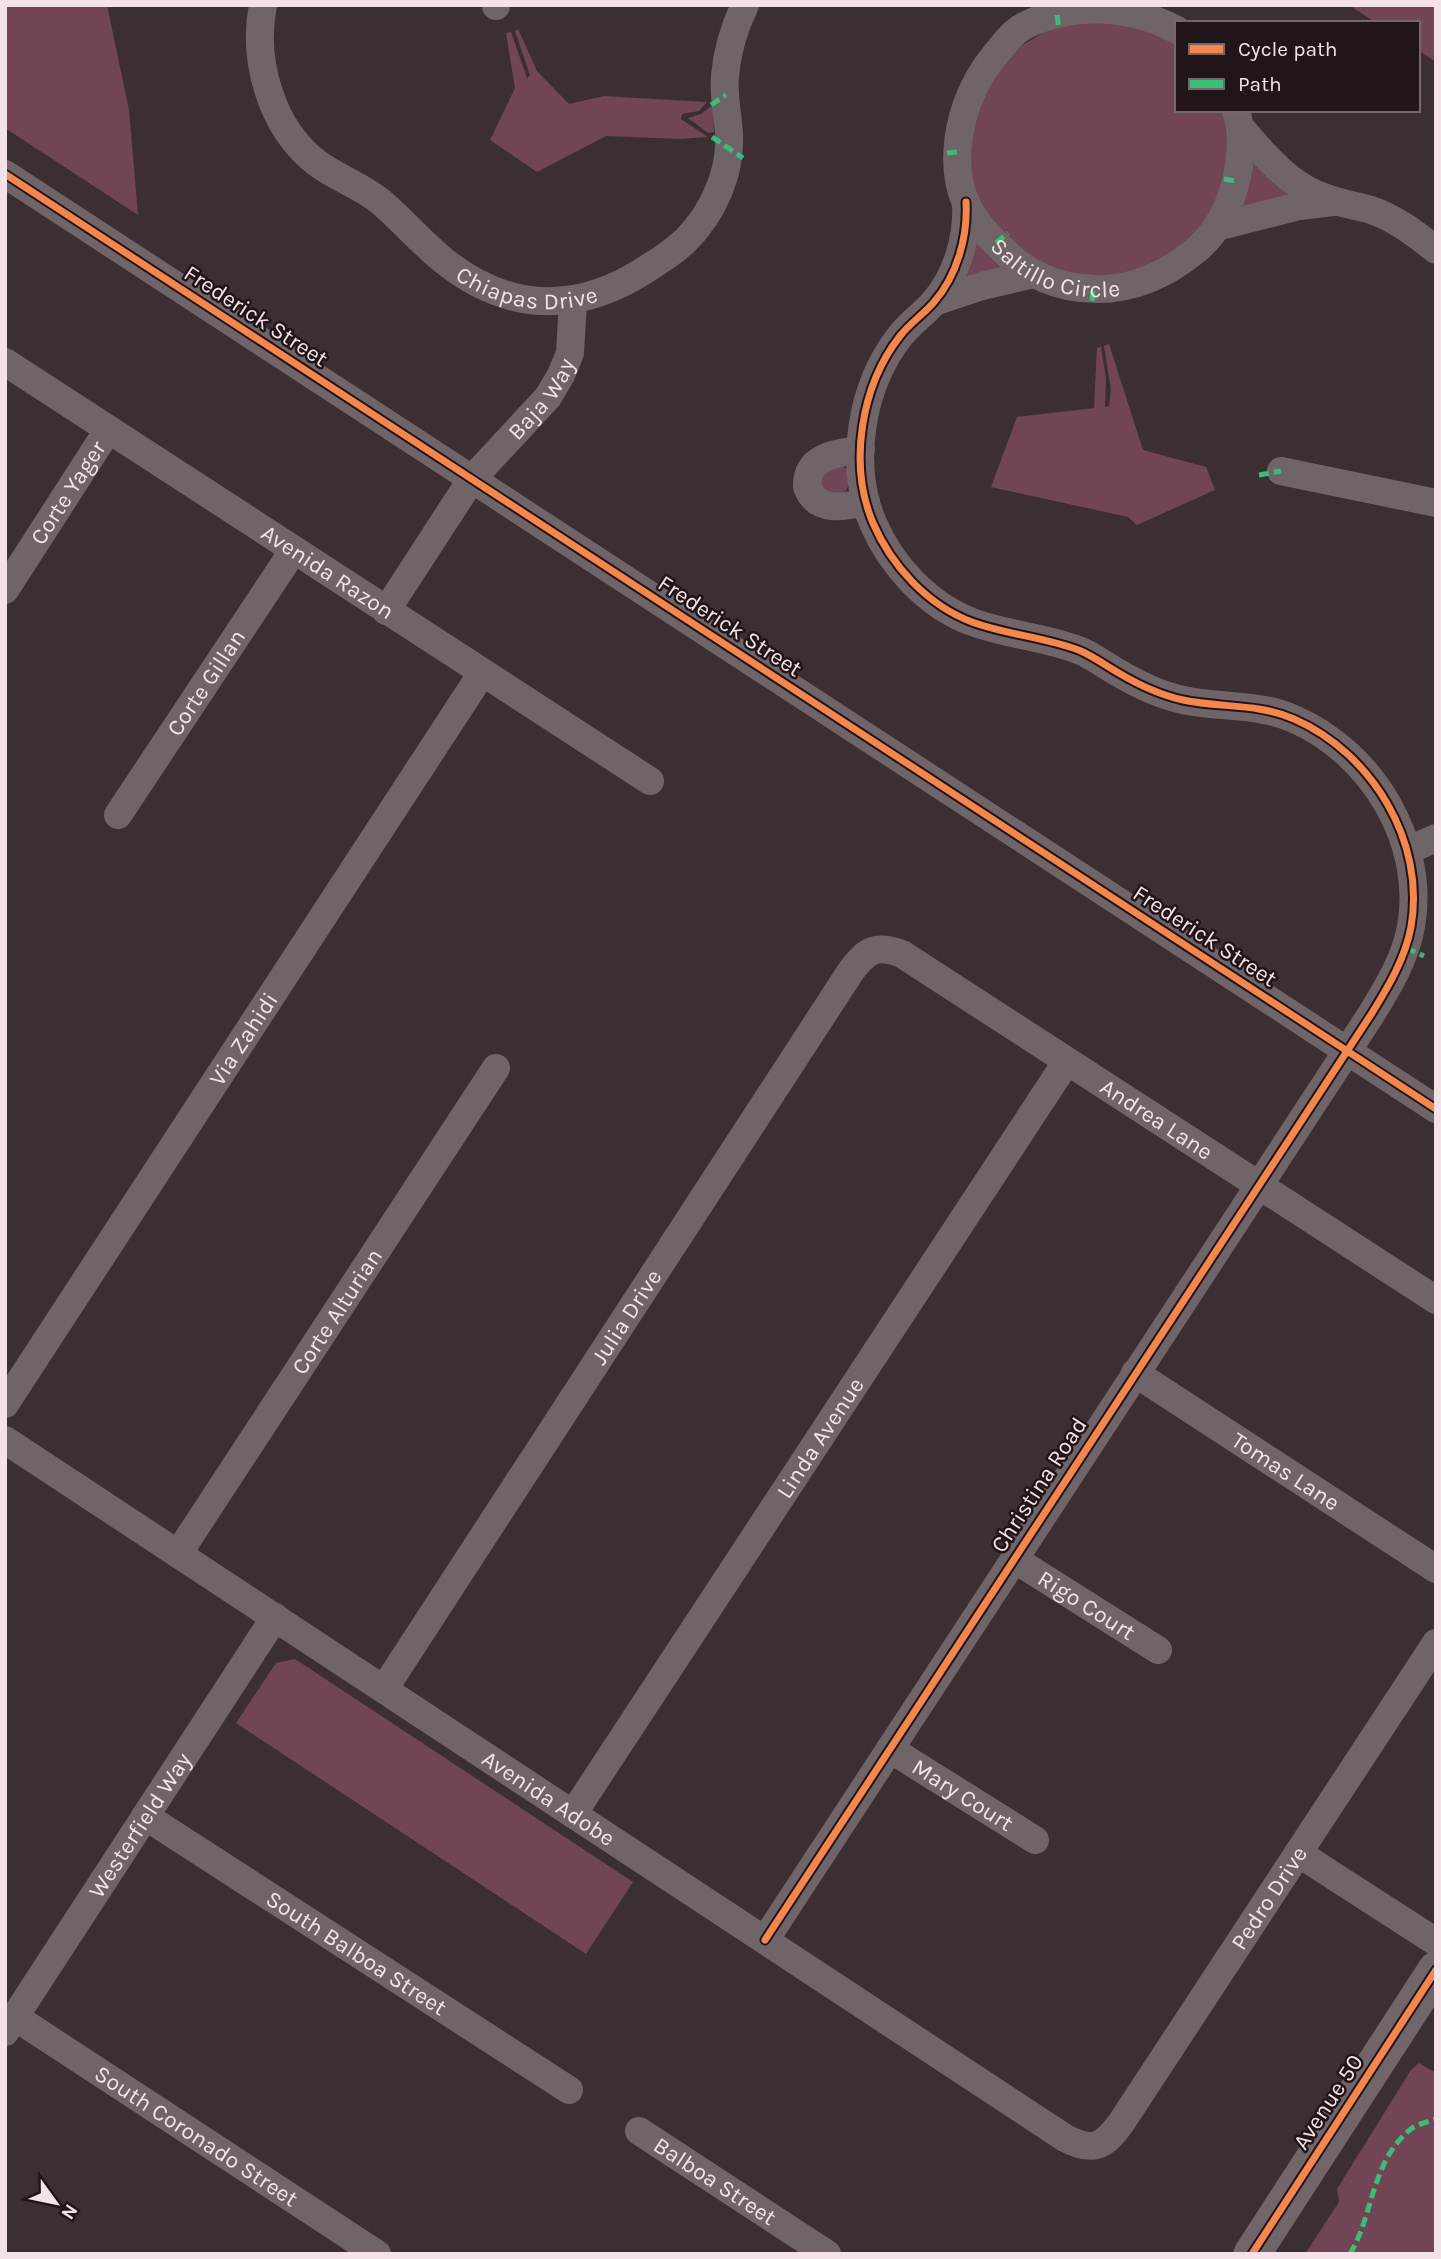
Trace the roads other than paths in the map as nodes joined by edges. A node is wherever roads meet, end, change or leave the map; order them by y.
1 (263, 5) edge
2 (745, 5) edge
3 (1015, 16) edge
4 (1175, 29) edge
5 (1238, 119) edge
6 (5, 174) edge
7 (966, 202) junction
8 (1335, 202) junction
9 (1217, 228) junction
10 (1436, 250) edge
11 (1034, 274) junction
12 (573, 301) junction
13 (934, 302) junction
14 (5, 362) edge
15 (108, 430) junction
16 (861, 450) junction
17 (1281, 471) dead end
18 (471, 480) junction
19 (866, 502) junction
20 (1436, 503) edge
21 (293, 551) junction
22 (5, 590) edge
23 (386, 611) junction
24 (482, 673) junction
25 (650, 781) dead end
26 (118, 815) dead end
27 (1436, 838) edge
28 (1407, 851) junction
29 (875, 949) joint
30 (1347, 1051) junction
31 (1067, 1061) junction
32 (496, 1068) dead end
33 (1436, 1109) edge
34 (1259, 1184) junction
35 (1436, 1300) edge
36 (1135, 1373) junction
37 (5, 1404) edge
38 (5, 1440) edge
39 (178, 1554) junction
40 (1014, 1559) junction
41 (1436, 1569) edge
42 (275, 1617) junction
43 (1436, 1643) edge
44 (1158, 1650) dead end
45 (384, 1689) junction
46 (890, 1749) junction
47 (573, 1814) junction
48 (145, 1816) junction
49 (1035, 1840) dead end
50 (1298, 1853) junction
51 (765, 1940) junction
52 (1436, 1942) edge
53 (1436, 1970) edge
54 (10, 2024) edge
55 (569, 2090) dead end
56 (639, 2131) dead end
57 (1094, 2146) joint
58 (377, 2254) edge
59 (827, 2254) edge
60 (1252, 2254) edge

1 - 12 street, Chiapas Drive
2 - 12 street, Chiapas Drive
3 - 4 street, Saltillo Circle
3 - 7 street, Saltillo Circle
5 - 8 street
5 - 9 street, Saltillo Circle
6 - 18 street, Frederick Street
7 - 11 street, Saltillo Circle
7 - 13 street
8 - 9 street
8 - 10 street
9 - 11 street, Saltillo Circle
11 - 13 street
12 - 18 street, Baja Way
13 - 16 street
14 - 15 street, Avenida Razon
15 - 21 street, Avenida Razon
15 - 22 street, Corte Yager
16 - 19 street
16 - 19 street
17 - 20 street
18 - 23 street, Baja Way
18 - 30 street, Frederick Street
19 - 28 street, Christina Road
21 - 23 street, Avenida Razon
21 - 26 street, Corte Gillan
23 - 24 street, Avenida Razon
24 - 25 street, Avenida Razon
24 - 37 street, Via Zahidi
27 - 28 street
28 - 30 street, Christina Road
29 - 31 street, Andrea Lane
29 - 45 street, Julia Drive
30 - 33 street, Frederick Street
30 - 34 street, Christina Road
31 - 34 street, Andrea Lane
31 - 47 street, Linda Avenue
32 - 39 street, Corte Alturian
34 - 35 street, Andrea Lane
34 - 36 street, Christina Road
36 - 40 street, Christina Road
36 - 41 street, Tomas Lane
38 - 39 street, Avenida Adobe
39 - 42 street, Avenida Adobe
40 - 44 street, Rigo Court
40 - 46 street, Christina Road
42 - 45 street, Avenida Adobe
42 - 48 street, Westerfield Way
43 - 50 street, Pedro Drive
45 - 47 street, Avenida Adobe
46 - 49 street, Mary Court
46 - 51 street, Christina Road
47 - 51 street, Avenida Adobe
48 - 54 street, Westerfield Way
48 - 55 street, South Balboa Street
50 - 52 street
50 - 57 street, Pedro Drive
51 - 57 street, Avenida Adobe
53 - 60 main road, Avenue 50
54 - 58 street, South Coronado Street
56 - 59 street, Balboa Street

